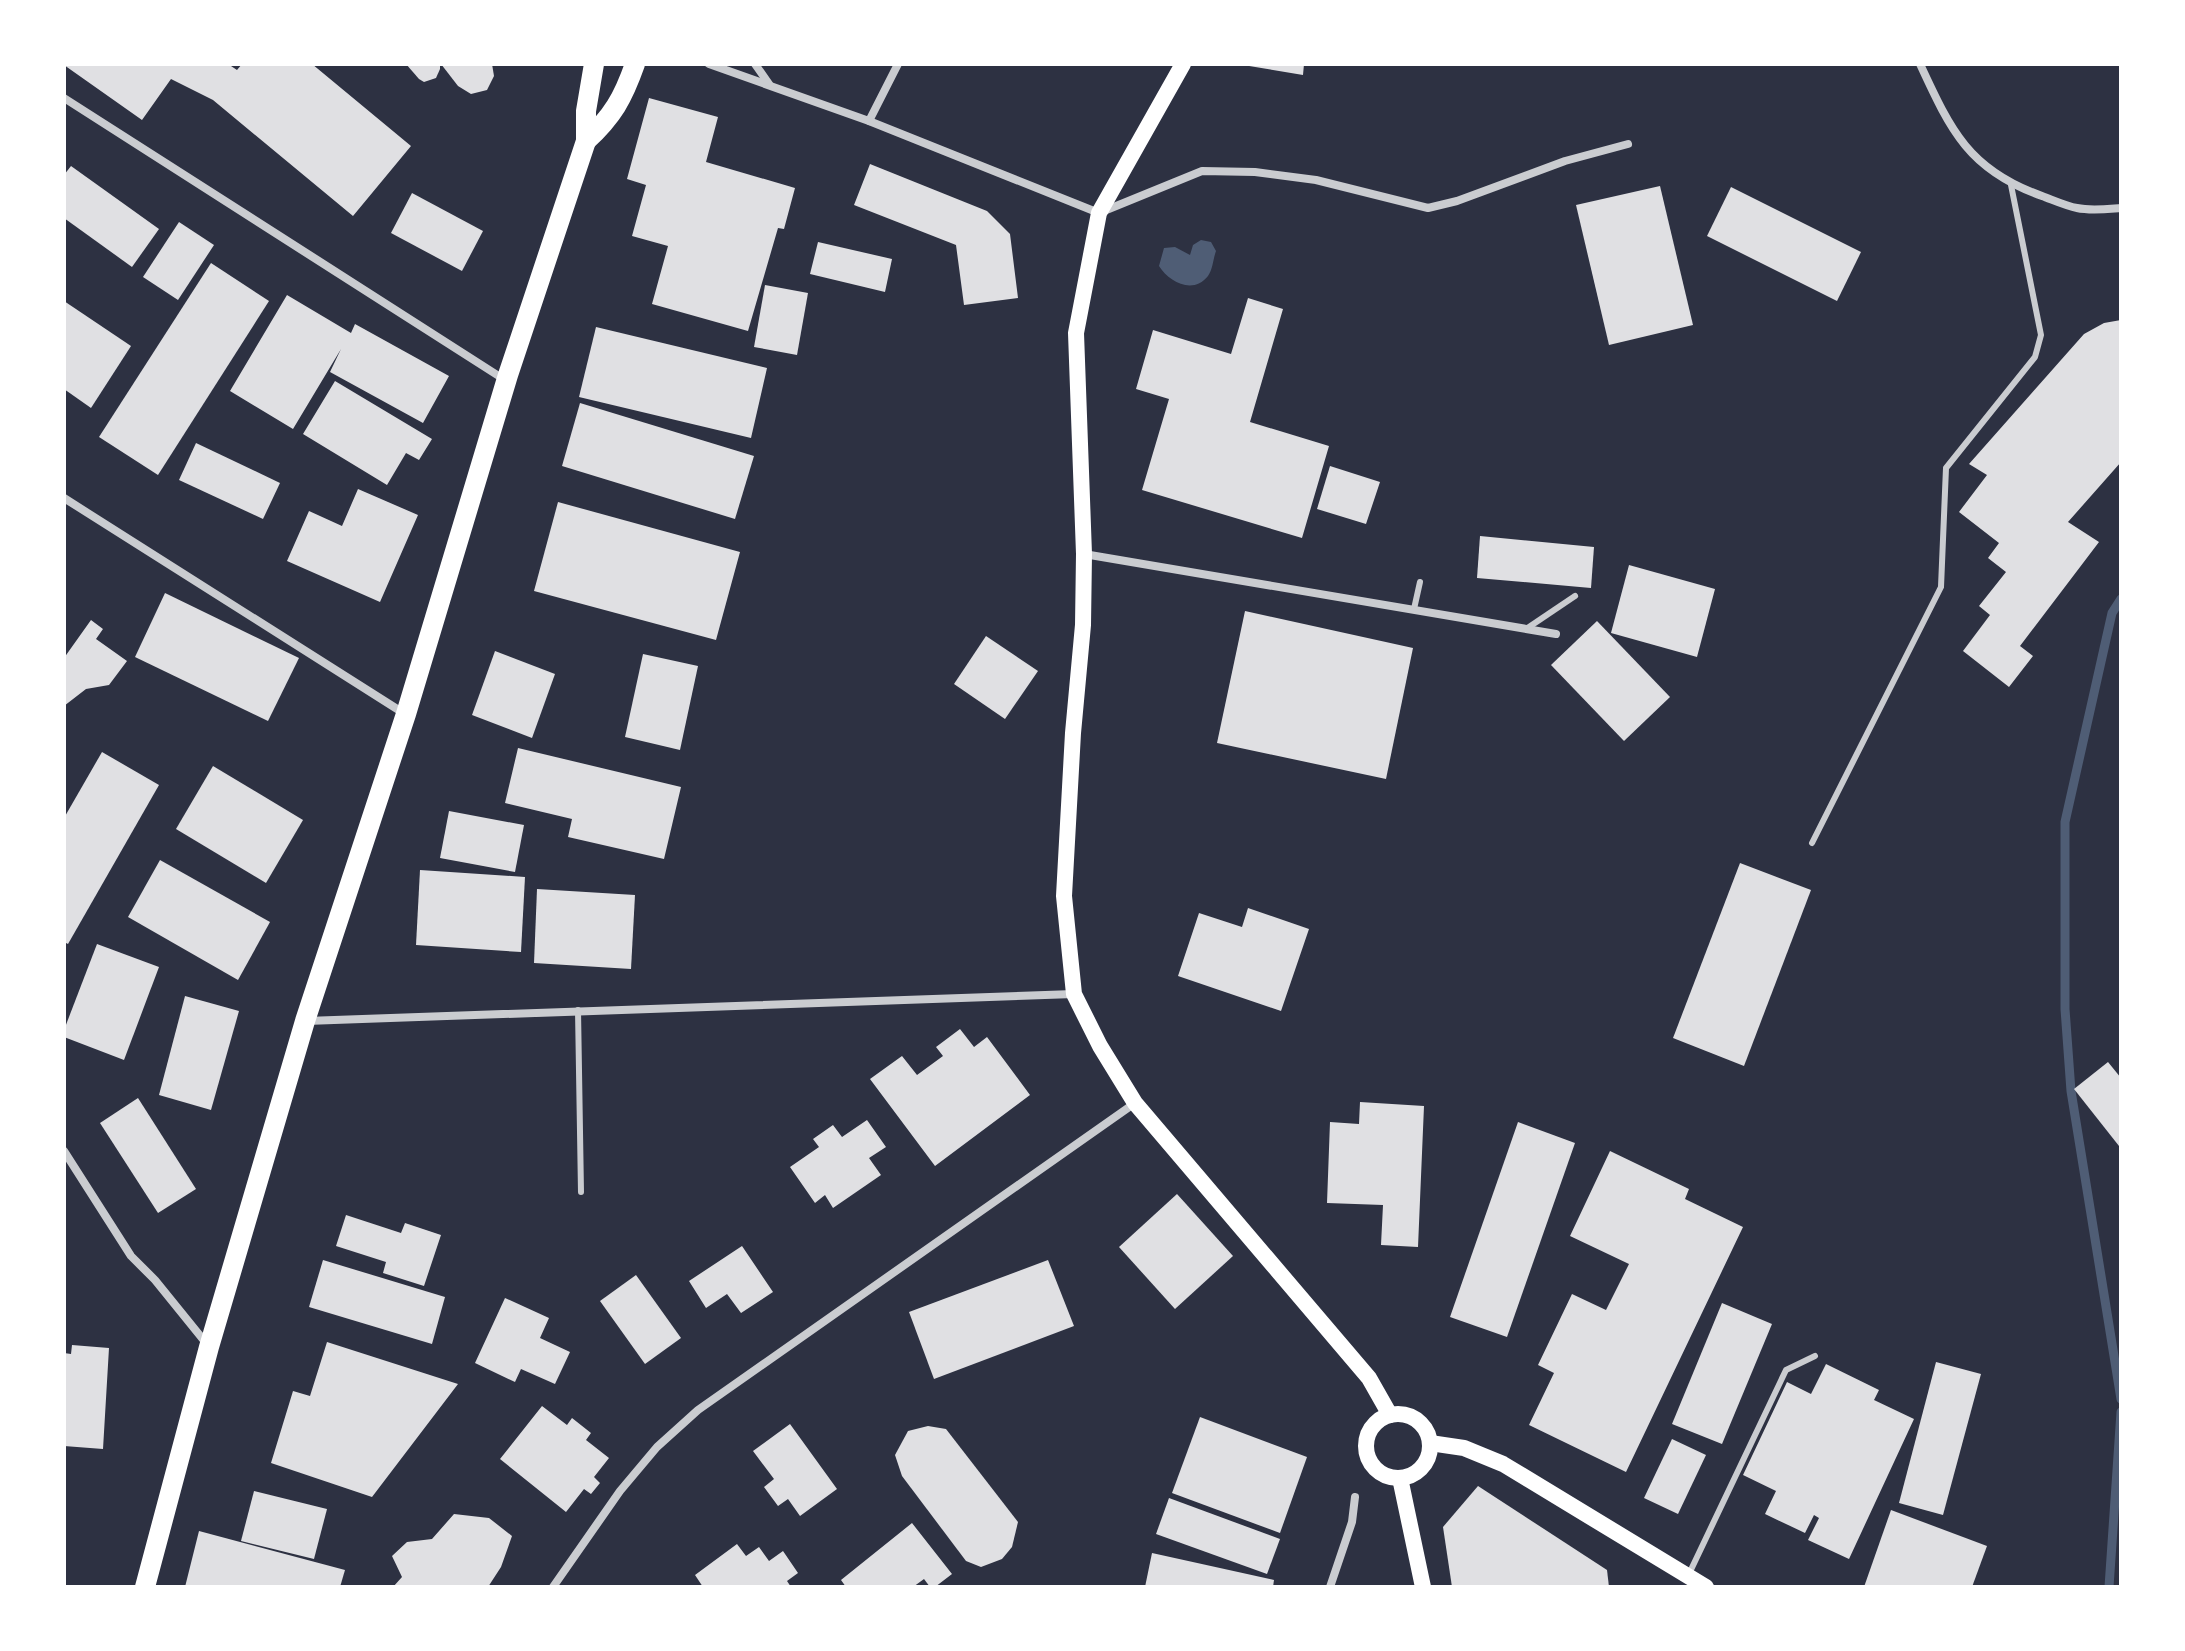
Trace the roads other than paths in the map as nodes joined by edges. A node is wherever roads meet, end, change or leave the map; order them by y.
1 (594, 64) edge
2 (635, 64) edge
3 (709, 64) edge
4 (755, 64) edge
5 (898, 64) edge
6 (1183, 64) edge
7 (1920, 64) edge
8 (770, 84) junction
9 (64, 98) edge
10 (869, 121) junction
11 (586, 141) junction
12 (1628, 144) dead end
13 (2011, 185) junction
14 (2121, 208) edge
15 (1099, 213) junction
16 (507, 381) junction
17 (64, 498) edge
18 (1084, 554) junction
19 (1420, 582) dead end
20 (1575, 596) dead end
21 (1414, 609) junction
22 (1526, 629) junction
23 (1556, 634) dead end
24 (406, 714) junction
25 (1812, 843) dead end
26 (1074, 994) junction
27 (578, 1010) junction
28 (305, 1021) junction
29 (1135, 1103) junction
30 (64, 1151) edge
31 (581, 1192) dead end
32 (209, 1347) junction
33 (1815, 1356) dead end
34 (1390, 1415) junction
35 (1430, 1443) junction
36 (1400, 1478) junction
37 (1355, 1497) dead end
38 (1688, 1576) junction
39 (145, 1587) edge
40 (553, 1587) edge
41 (1330, 1587) edge
42 (1423, 1587) edge
43 (1706, 1587) edge

1 - 11 main road
2 - 11 main road
3 - 8 street
4 - 8 street
5 - 10 street
6 - 15 main road
7 - 13 street
8 - 10 street
9 - 16 street
10 - 15 street
11 - 16 main road
12 - 15 street
13 - 14 street
13 - 25 lane
15 - 18 main road
16 - 24 main road
17 - 24 street
18 - 21 street
18 - 26 main road
19 - 21 lane
20 - 22 lane
21 - 22 street
22 - 23 street
24 - 28 main road
26 - 27 street
26 - 29 main road
27 - 28 street
27 - 31 lane
28 - 32 main road
29 - 34 main road
29 - 40 street
30 - 32 street
32 - 39 main road
33 - 38 lane
34 - 35 main road
34 - 36 main road
35 - 36 main road
35 - 38 main road
36 - 42 main road
37 - 41 street
38 - 43 main road

